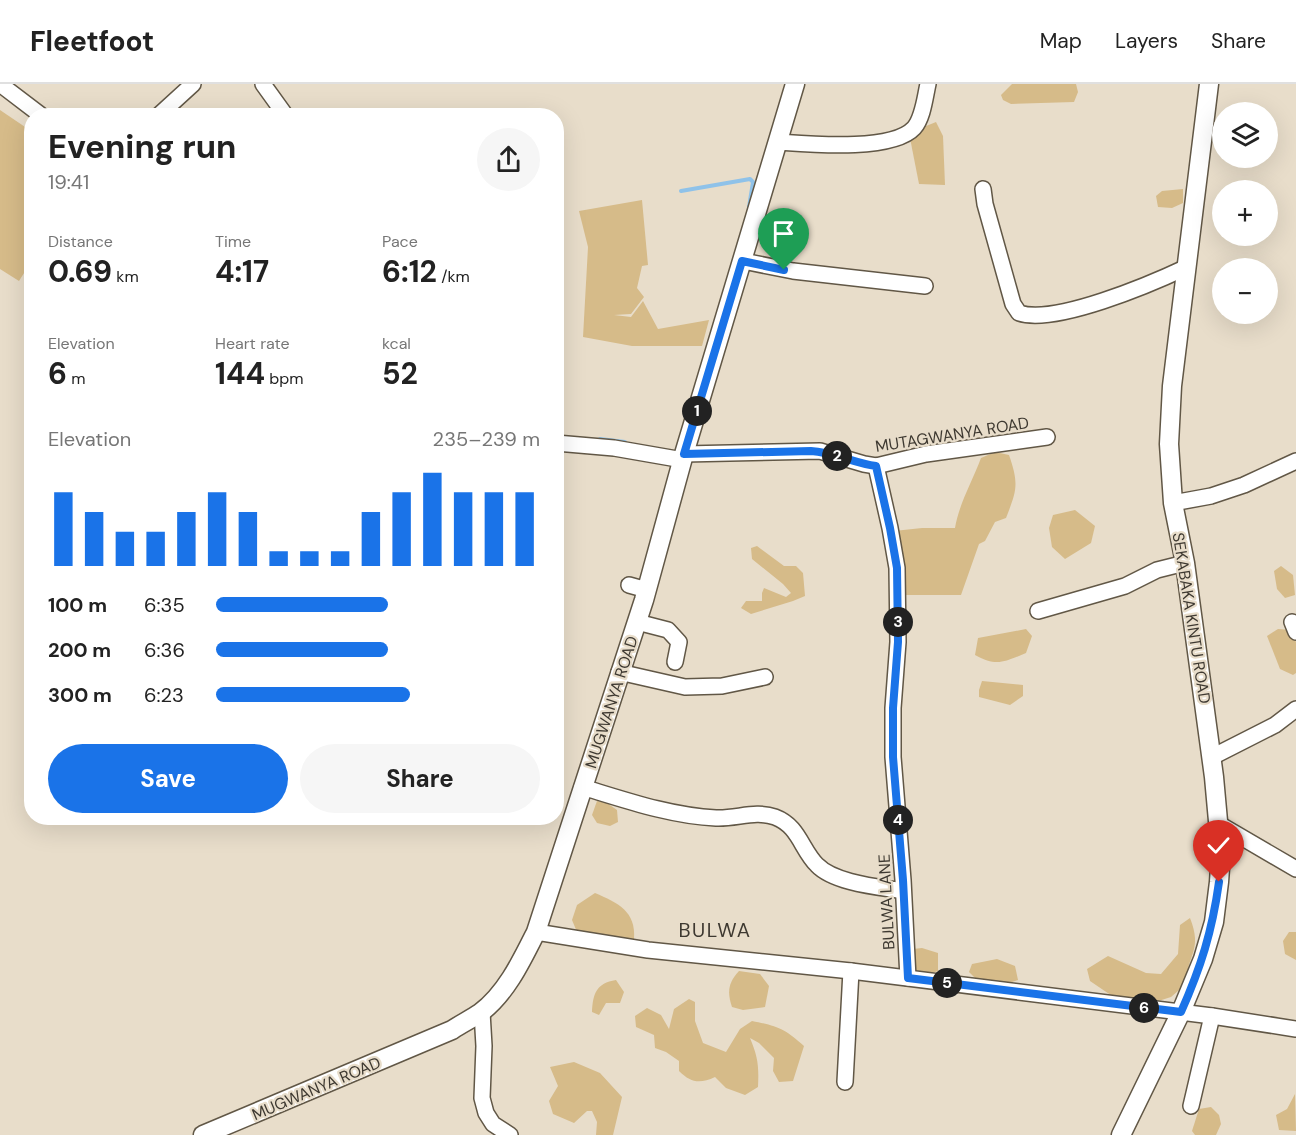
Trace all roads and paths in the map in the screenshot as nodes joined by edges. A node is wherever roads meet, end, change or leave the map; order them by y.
1 (0, 84) edge
2 (193, 84) edge
3 (263, 84) edge
4 (795, 84) edge
5 (928, 84) edge
6 (1209, 84) edge
7 (32, 108) edge
8 (167, 108) edge
9 (280, 108) edge
10 (778, 142) junction
11 (983, 189) dead end
12 (742, 261) junction
13 (1187, 267) junction
14 (925, 286) dead end
15 (1047, 437) dead end
16 (564, 444) edge
17 (684, 457) junction
18 (1296, 461) edge
19 (876, 466) junction
20 (1173, 503) junction
21 (1185, 563) junction
22 (629, 585) dead end
23 (647, 590) junction
24 (1038, 611) dead end
25 (637, 622) junction
26 (675, 662) dead end
27 (619, 672) junction
28 (765, 677) dead end
29 (1296, 709) edge
30 (1212, 757) junction
31 (582, 787) junction
32 (1219, 824) junction
33 (1296, 869) edge
34 (903, 891) junction
35 (536, 932) junction
36 (850, 971) junction
37 (908, 978) junction
38 (482, 1012) junction
39 (1181, 1012) junction
40 (1212, 1016) junction
41 (1296, 1029) edge
42 (845, 1082) dead end
43 (1191, 1106) dead end
44 (203, 1135) edge
45 (510, 1135) edge
46 (1121, 1135) edge

1 - 7 street
2 - 8 street
3 - 9 street
4 - 10 street, MUGWANYA ROAD
5 - 10 street
6 - 13 street, SEKABAKA KINTU ROAD
10 - 12 street, MUGWANYA ROAD
11 - 13 street
12 - 14 street
12 - 17 street, MUGWANYA ROAD
13 - 20 street, SEKABAKA KINTU ROAD
15 - 19 street, MUTAGWANYA ROAD
16 - 17 street, MUTAGWANYA ROAD
17 - 19 street, MUTAGWANYA ROAD
17 - 23 street, MUGWANYA ROAD
18 - 20 street
19 - 34 street, BULWA LANE
20 - 21 street, SEKABAKA KINTU ROAD
21 - 24 street
21 - 30 street, SEKABAKA KINTU ROAD
22 - 23 street
23 - 25 street, MUGWANYA ROAD
25 - 26 street
25 - 27 street, MUGWANYA ROAD
27 - 28 street
27 - 31 street, MUGWANYA ROAD
29 - 30 street
30 - 32 street, SEKABAKA KINTU ROAD
31 - 34 street
31 - 35 street, MUGWANYA ROAD
32 - 33 street
32 - 39 street, SEKABAKA KINTU ROAD
34 - 37 street, BULWA LANE
35 - 36 street
35 - 38 street, MUGWANYA ROAD
36 - 37 street
36 - 42 street
37 - 39 street
38 - 44 street, MUGWANYA ROAD
38 - 45 street
39 - 40 street
39 - 46 street, SEKABAKA KINTU ROAD
40 - 41 street
40 - 43 street

